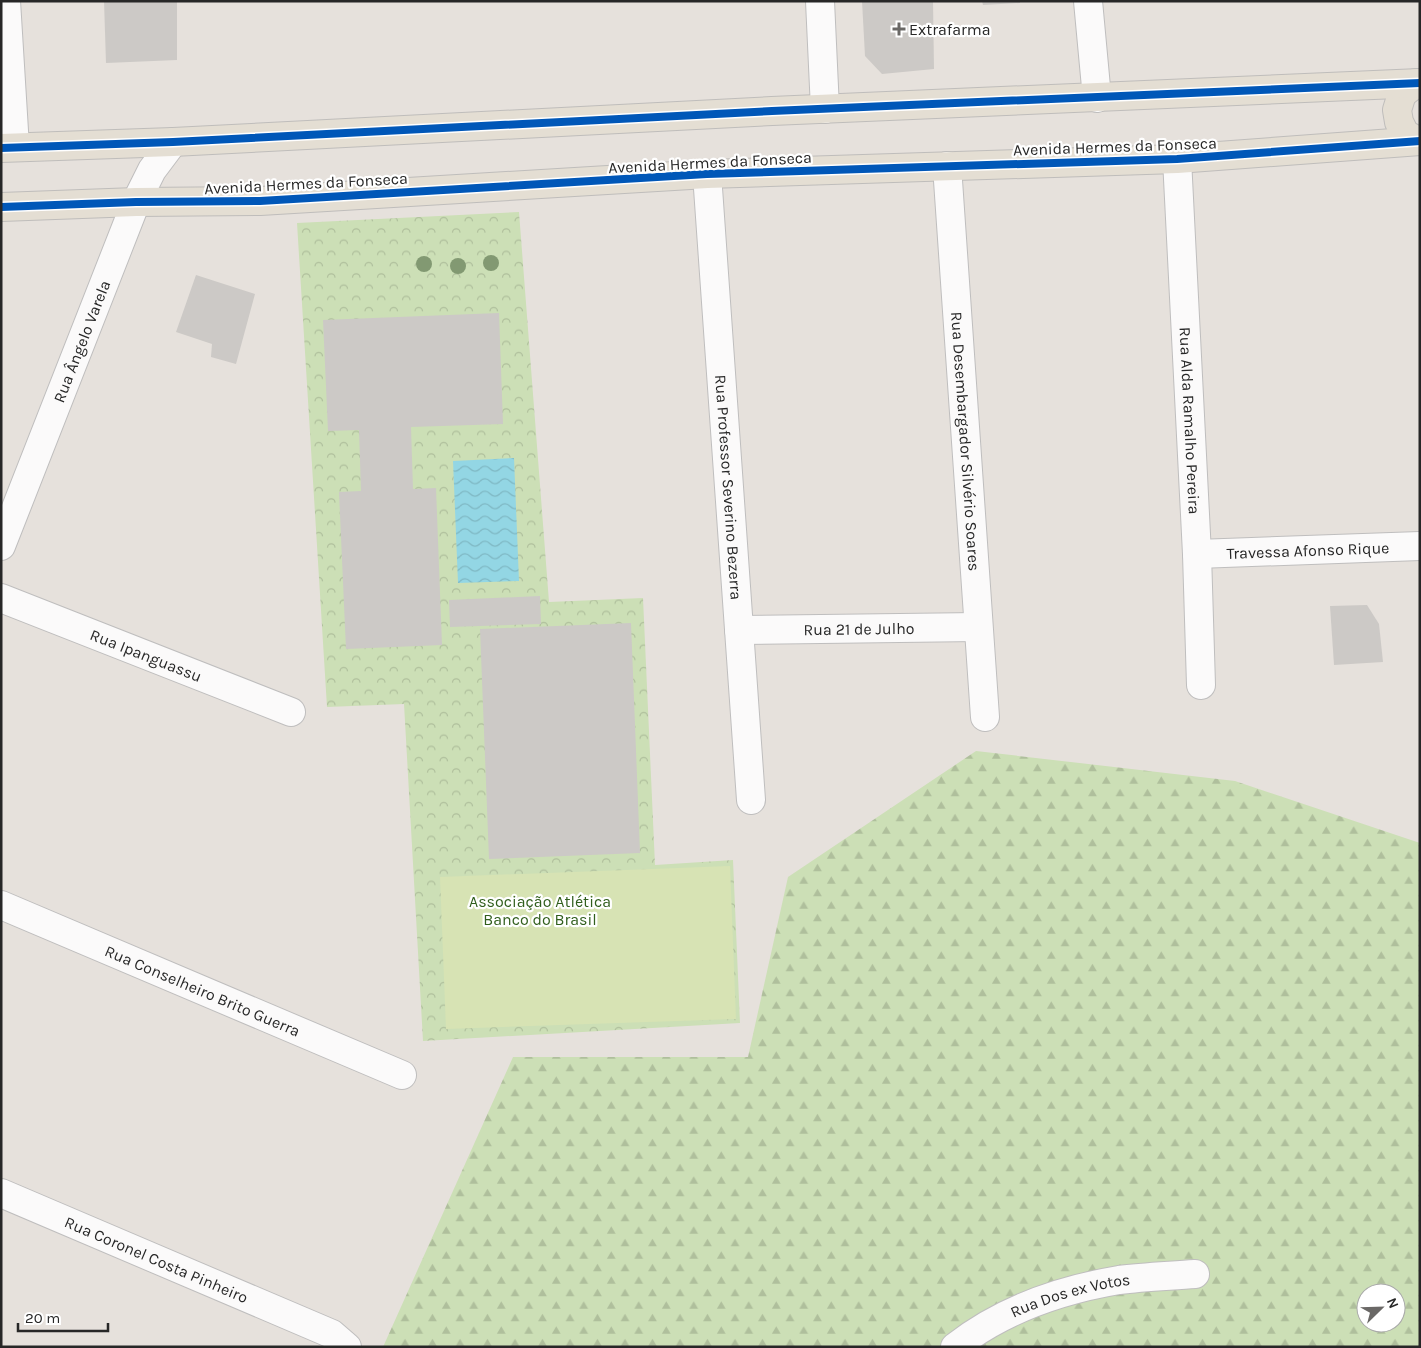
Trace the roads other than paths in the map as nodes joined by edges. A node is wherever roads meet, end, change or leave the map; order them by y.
1 (6, 1) edge
2 (820, 1) edge
3 (1088, 1) edge
4 (1418, 83) edge
5 (1097, 98) junction
6 (825, 109) junction
7 (1419, 141) edge
8 (173, 142) junction
9 (8, 148) edge
10 (1176, 159) junction
11 (947, 166) junction
12 (707, 174) junction
13 (136, 202) junction
14 (1, 207) edge
15 (1, 546) edge
16 (1420, 546) edge
17 (1196, 554) junction
18 (1, 598) edge
19 (978, 626) junction
20 (739, 630) junction
21 (1201, 685) dead end
22 (291, 712) dead end
23 (985, 717) dead end
24 (751, 800) dead end
25 (1, 905) edge
26 (402, 1075) dead end
27 (1, 1193) edge
28 (1195, 1274) dead end
29 (347, 1347) edge
30 (955, 1347) edge

1 - 9 street
2 - 6 street
3 - 5 street
4 - 5 main road
4 - 7 main road
5 - 6 main road
6 - 8 main road
7 - 10 main road, Avenida Hermes da Fonseca
8 - 9 main road
8 - 13 street, Rua Ângelo Varela
10 - 11 main road, Avenida Hermes da Fonseca
10 - 17 street, Rua Alda Ramalho Pereira
11 - 12 main road, Avenida Hermes da Fonseca
11 - 19 street, Rua Desembargador Silvério Soares
12 - 13 main road, Avenida Hermes da Fonseca
12 - 20 street, Rua Professor Severino Bezerra
13 - 14 main road, Avenida Hermes da Fonseca
13 - 15 street, Rua Ângelo Varela
16 - 17 street, Travessa Afonso Rique
17 - 21 street, Rua Alda Ramalho Pereira
18 - 22 street, Rua Ipanguassu
19 - 20 street, Rua 21 de Julho
19 - 23 street, Rua Desembargador Silvério Soares
20 - 24 street, Rua Professor Severino Bezerra
25 - 26 street, Rua Conselheiro Brito Guerra
27 - 29 street, Rua Coronel Costa Pinheiro
28 - 30 street, Rua Dos ex Votos

